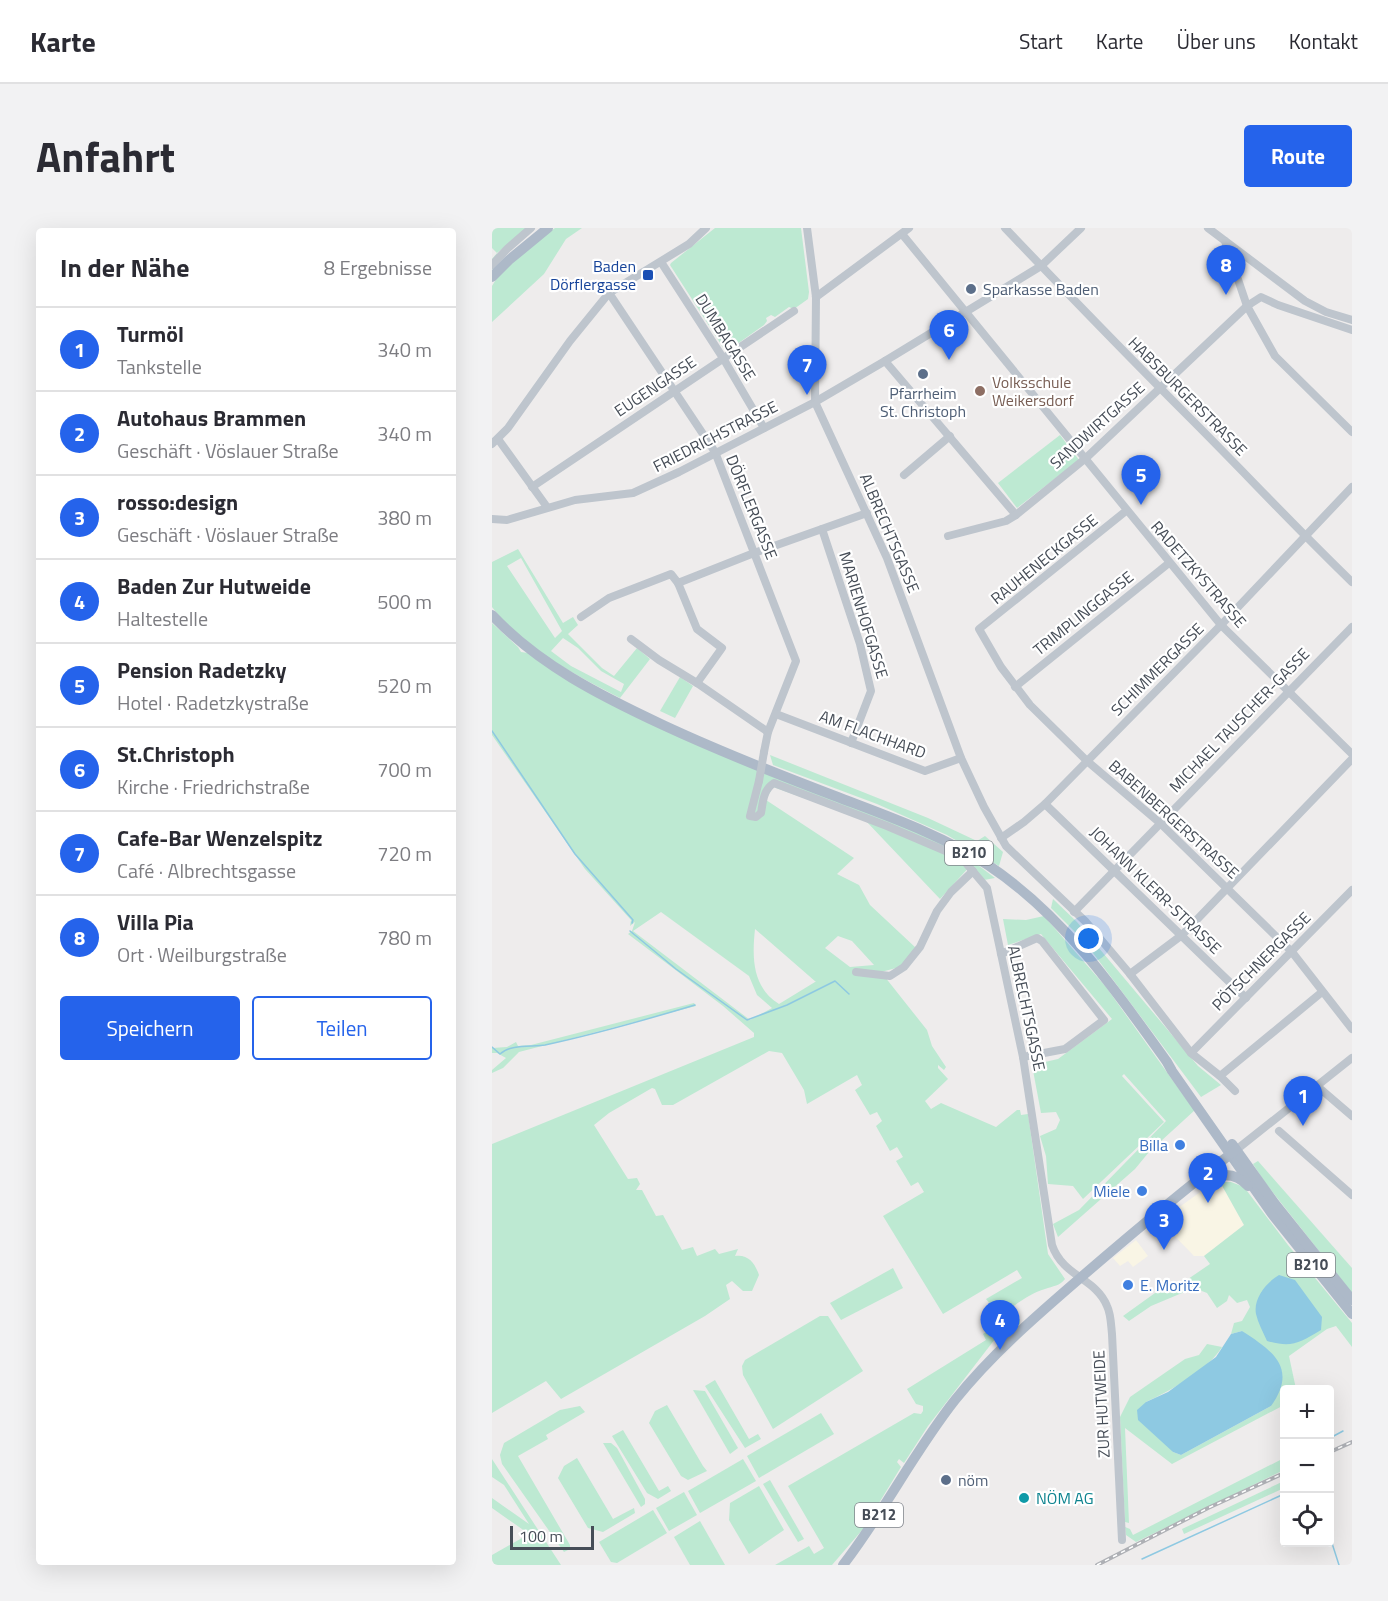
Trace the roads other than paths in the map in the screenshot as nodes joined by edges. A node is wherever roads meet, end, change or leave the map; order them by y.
1 (531, 228) edge
2 (548, 228) edge
3 (706, 228) edge
4 (807, 228) edge
5 (1005, 228) edge
6 (1082, 228) edge
7 (1208, 228) edge
8 (906, 231) edge
9 (1225, 241) junction
10 (661, 262) junction
11 (492, 265) edge
12 (1041, 266) junction
13 (492, 277) edge
14 (609, 293) junction
15 (816, 297) junction
16 (1247, 306) junction
17 (794, 311) dead end
18 (965, 311) junction
19 (1352, 320) edge
20 (1352, 330) edge
21 (723, 358) junction
22 (885, 361) junction
23 (1159, 389) junction
24 (674, 391) junction
25 (815, 402) junction
26 (764, 428) junction
27 (1352, 432) edge
28 (950, 435) junction
29 (495, 441) edge
30 (715, 452) junction
31 (1086, 458) junction
32 (904, 475) dead end
33 (532, 487) junction
34 (1352, 487) edge
35 (547, 507) junction
36 (1126, 511) junction
37 (867, 513) junction
38 (1016, 515) junction
39 (492, 519) edge
40 (822, 529) junction
41 (948, 536) dead end
42 (1305, 537) junction
43 (754, 553) junction
44 (1169, 563) junction
45 (1352, 582) edge
46 (678, 583) junction
47 (492, 615) edge
48 (581, 617) dead end
49 (1221, 625) junction
50 (1352, 627) edge
51 (979, 629) joint
52 (631, 639) dead end
53 (698, 683) junction
54 (1015, 687) junction
55 (1288, 691) junction
56 (776, 714) junction
57 (768, 732) junction
58 (851, 743) junction
59 (1352, 754) edge
60 (961, 758) junction
61 (1352, 759) edge
62 (1087, 761) junction
63 (759, 781) joint
64 (1045, 804) junction
65 (1160, 823) junction
66 (1001, 838) junction
67 (1115, 870) junction
68 (973, 871) junction
69 (1228, 887) junction
70 (1352, 890) edge
71 (1074, 912) junction
72 (1182, 935) junction
73 (1292, 952) junction
74 (1001, 954) junction
75 (856, 972) dead end
76 (1130, 974) junction
77 (1322, 992) junction
78 (1246, 998) junction
79 (1352, 1029) edge
80 (1191, 1053) junction
81 (1023, 1057) junction
82 (1352, 1058) edge
83 (1220, 1076) junction
84 (1317, 1086) junction
85 (1235, 1091) dead end
86 (1352, 1116) edge
87 (1280, 1131) dead end
88 (1233, 1152) junction
89 (1184, 1191) junction
90 (1352, 1195) edge
91 (1272, 1214) junction
92 (1080, 1278) junction
93 (1352, 1300) edge
94 (1352, 1314) edge
95 (1122, 1540) dead end
96 (843, 1565) edge

1 - 11 street
2 - 13 main road
3 - 10 street
4 - 15 street, ALBRECHTSGASSE
5 - 12 street, HABSBURGERSTRASSE
6 - 12 street, FRIEDRICHSTRASSE
7 - 9 street
8 - 15 street
8 - 18 street, RADETZKYSTRASSE
9 - 16 street
9 - 19 street
10 - 14 street
10 - 21 street, DUMBAGASSE
12 - 18 street, FRIEDRICHSTRASSE
12 - 23 street, HABSBURGERSTRASSE
14 - 24 street, DÖRFLERGASSE
14 - 29 street
15 - 25 street, ALBRECHTSGASSE
16 - 20 street
16 - 23 street, SANDWIRTGASSE
16 - 27 street
17 - 21 street, EUGENGASSE
18 - 22 street, FRIEDRICHSTRASSE
18 - 31 street, RADETZKYSTRASSE
21 - 24 street, EUGENGASSE
21 - 26 street, DUMBAGASSE
22 - 25 street, FRIEDRICHSTRASSE
22 - 28 street
23 - 31 street, SANDWIRTGASSE
23 - 42 street, HABSBURGERSTRASSE
24 - 30 street, DÖRFLERGASSE
24 - 33 street, EUGENGASSE
25 - 26 street, FRIEDRICHSTRASSE
25 - 37 street, ALBRECHTSGASSE
26 - 30 street, FRIEDRICHSTRASSE
28 - 32 street
28 - 38 street
29 - 33 street
30 - 35 street, FRIEDRICHSTRASSE
30 - 43 street, DÖRFLERGASSE
31 - 36 street, RADETZKYSTRASSE
31 - 38 street, SANDWIRTGASSE
33 - 35 street
34 - 42 street, SCHIMMERGASSE
35 - 39 street, FRIEDRICHSTRASSE
36 - 44 street, RADETZKYSTRASSE
36 - 51 street, RAUHENECKGASSE
37 - 40 street
37 - 60 street, ALBRECHTSGASSE
38 - 41 street, SANDWIRTGASSE
40 - 43 street
40 - 58 street, MARIENHOFGASSE
42 - 45 street, HABSBURGERSTRASSE
42 - 49 street, SCHIMMERGASSE
43 - 46 street
43 - 56 street, DÖRFLERGASSE
44 - 49 street, RADETZKYSTRASSE
44 - 54 street, TRIMPLINGGASSE
46 - 48 street
46 - 53 street
47 - 88 main road, B210
49 - 55 street, RADETZKYSTRASSE
49 - 62 street, SCHIMMERGASSE
50 - 55 street, MICHAEL TAUSCHER-GASSE
51 - 54 street, BABENBERGERSTRASSE
52 - 53 street
53 - 57 street
54 - 62 street, BABENBERGERSTRASSE
55 - 59 street, RADETZKYSTRASSE
55 - 65 street, MICHAEL TAUSCHER-GASSE
56 - 57 street, DÖRFLERGASSE
56 - 58 street, AM FLACHHARD
57 - 63 street, DÖRFLERGASSE, bridge
58 - 60 street, AM FLACHHARD
60 - 66 street, ALBRECHTSGASSE
61 - 69 street
62 - 64 street, SCHIMMERGASSE
62 - 65 street, BABENBERGERSTRASSE
63 - 68 street, ALBRECHTSGASSE
64 - 66 street, SCHIMMERGASSE
64 - 67 street, JOHANN KLERR-STRASSE
65 - 67 street, MICHAEL TAUSCHER-GASSE
65 - 69 street, BABENBERGERSTRASSE
66 - 71 street, ALBRECHTSGASSE
67 - 71 street, MICHAEL TAUSCHER-GASSE
67 - 72 street, JOHANN KLERR-STRASSE
68 - 74 street, ALBRECHTSGASSE
68 - 75 street
69 - 72 street
69 - 73 street, BABENBERGERSTRASSE
70 - 73 street, PÖTSCHNERGASSE
71 - 76 street, ALBRECHTSGASSE
72 - 76 street
72 - 78 street, JOHANN KLERR-STRASSE
73 - 77 street, BABENBERGERSTRASSE
73 - 78 street, PÖTSCHNERGASSE
74 - 81 street, ALBRECHTSGASSE
74 - 81 street
76 - 80 street, ALBRECHTSGASSE
77 - 79 street, BABENBERGERSTRASSE
77 - 83 street
78 - 80 street, PÖTSCHNERGASSE
80 - 83 street, ALBRECHTSGASSE
81 - 92 street, ALBRECHTSGASSE
82 - 84 street
83 - 85 street, ALBRECHTSGASSE
84 - 86 street
84 - 88 street
87 - 90 street
88 - 89 main road, B212
88 - 91 main road, B210
88 - 93 main road, B210
89 - 91 main road, B210
89 - 92 main road, B212
91 - 94 main road, B210
92 - 95 street, ZUR HUTWEIDE
92 - 96 main road, B212

